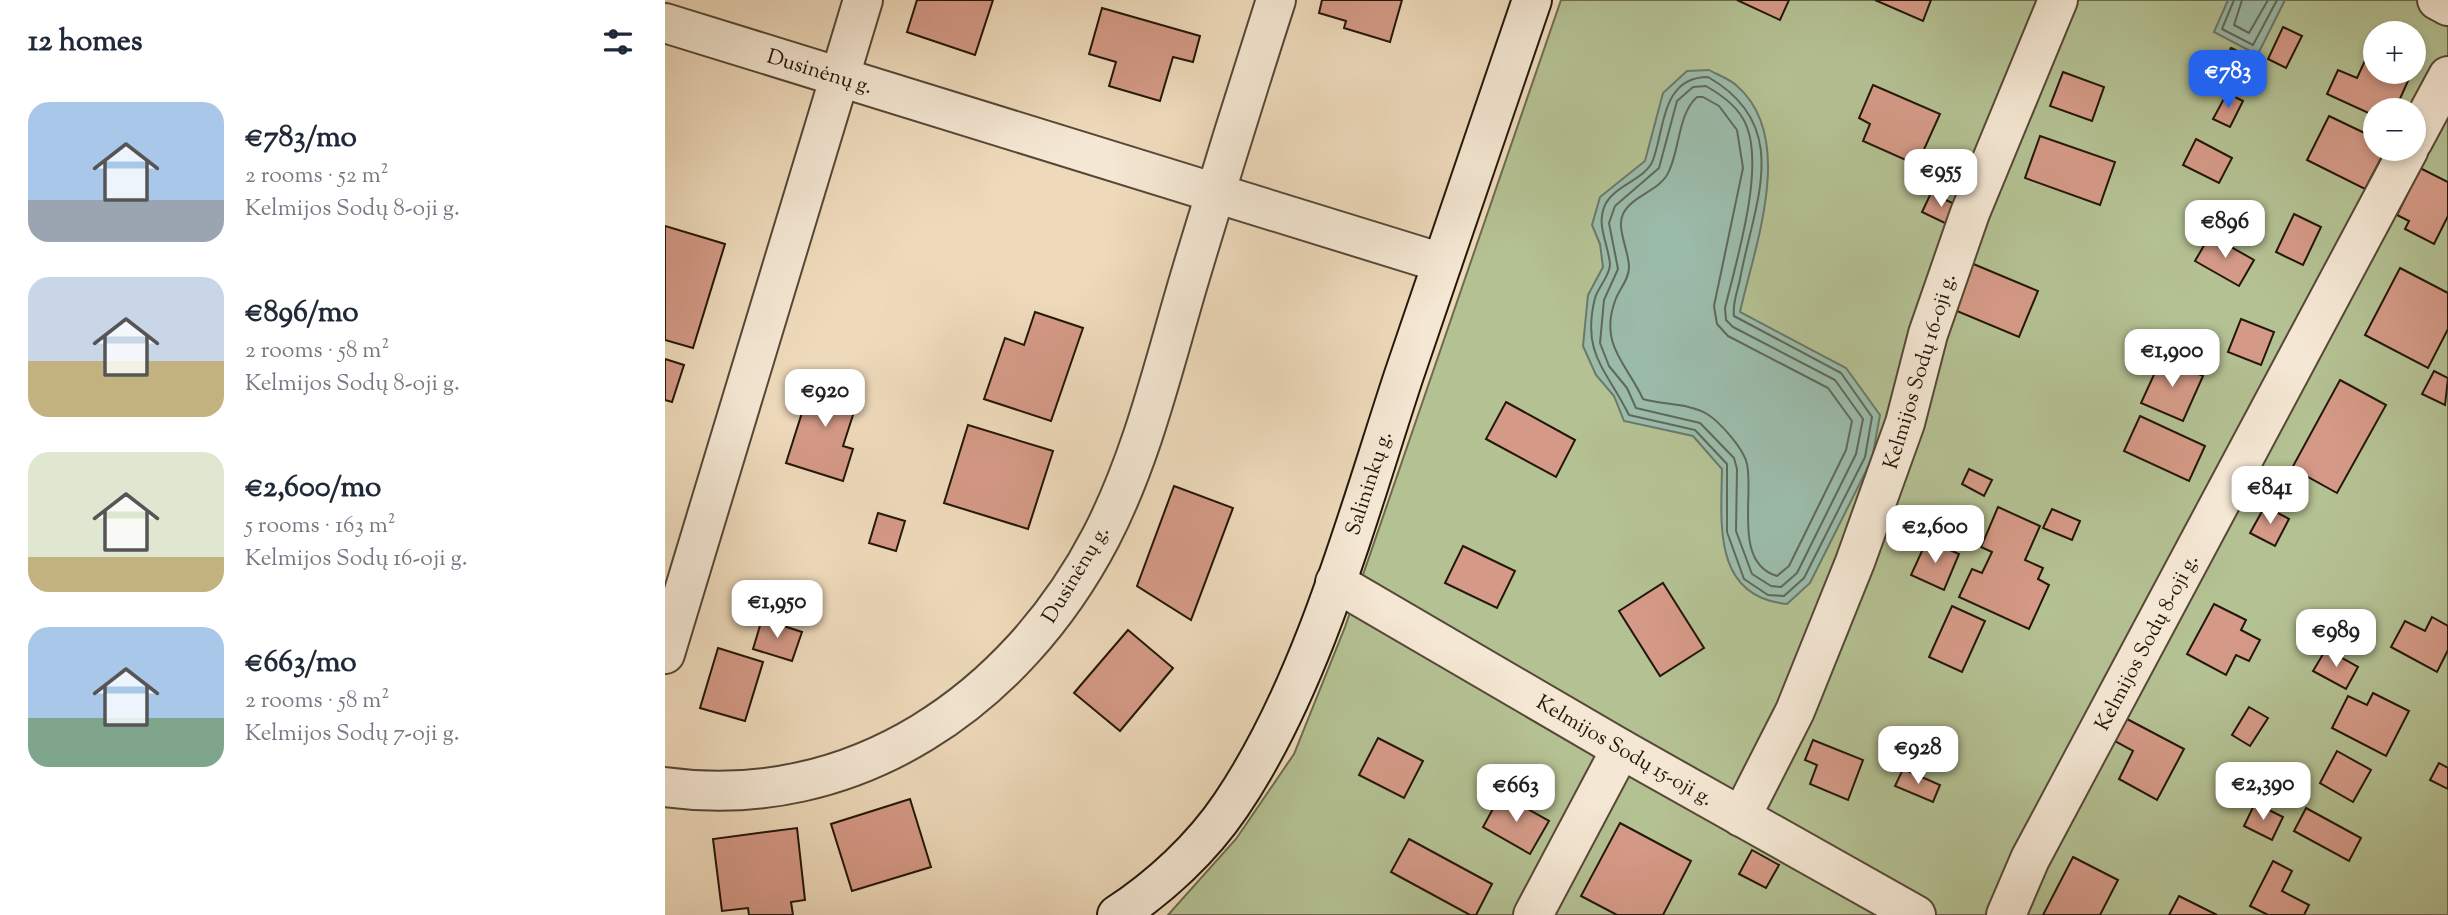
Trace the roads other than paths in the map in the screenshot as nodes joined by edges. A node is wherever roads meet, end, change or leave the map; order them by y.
1 (863, 0) edge
2 (1276, 0) edge
3 (1532, 0) edge
4 (2058, 0) edge
5 (2437, 0) edge
6 (2448, 6) edge
7 (665, 23) edge
8 (2448, 76) edge
9 (840, 77) junction
10 (2426, 117) edge
11 (2403, 161) edge
12 (1215, 193) junction
13 (1442, 263) junction
14 (1335, 582) junction
15 (665, 654) edge
16 (1621, 750) junction
17 (665, 787) edge
18 (1741, 817) junction
19 (1117, 915) edge
20 (1533, 915) edge
21 (1916, 915) edge
22 (2006, 915) edge

1 - 9 street
2 - 12 street, Dusinėnų g.
3 - 13 street, Salininkų g.
4 - 18 street, Kelmijos Sodų 16-oji g.
5 - 6 street
7 - 9 street, Dusinėnų g.
8 - 10 street
9 - 12 street, Dusinėnų g.
9 - 15 street
11 - 22 street, Kelmijos Sodų 8-oji g.
12 - 13 street, Dusinėnų g.
12 - 17 street, Dusinėnų g.
13 - 14 street, Salininkų g.
14 - 16 street, Kelmijos Sodų 15-oji g.
14 - 19 street, Salininkų g.
16 - 18 street, Kelmijos Sodų 15-oji g.
16 - 20 street
18 - 21 street, Kelmijos Sodų 15-oji g.

